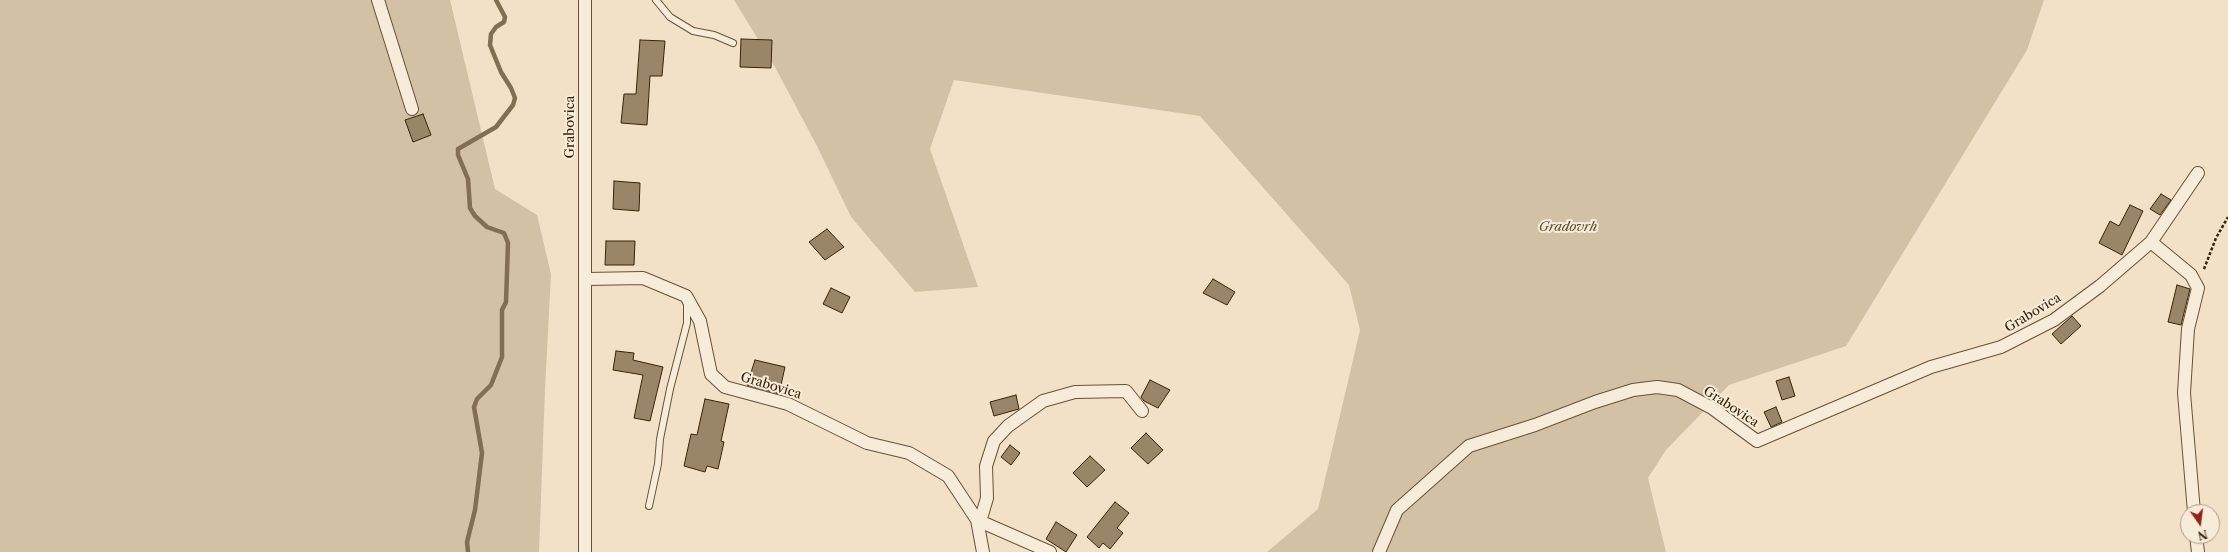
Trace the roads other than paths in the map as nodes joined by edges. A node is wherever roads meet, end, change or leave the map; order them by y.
1 (378, 0) edge
2 (585, 0) edge
3 (656, 0) edge
4 (733, 43) dead end
5 (412, 109) dead end
6 (2198, 173) dead end
7 (2151, 242) junction
8 (586, 279) junction
9 (686, 296) junction
10 (1142, 411) dead end
11 (2193, 504) edge
12 (648, 506) dead end
13 (977, 520) junction
14 (586, 552) edge
15 (983, 552) edge
16 (1050, 552) edge
17 (1379, 552) edge

1 - 5 street
2 - 8 street, Grabovica
3 - 4 lane
6 - 7 street, Grabovica
7 - 11 street
7 - 17 street, Grabovica
8 - 9 street
8 - 14 street, Grabovica
9 - 12 lane
9 - 13 street, Grabovica
10 - 13 street
13 - 15 street, Grabovica
13 - 16 street

